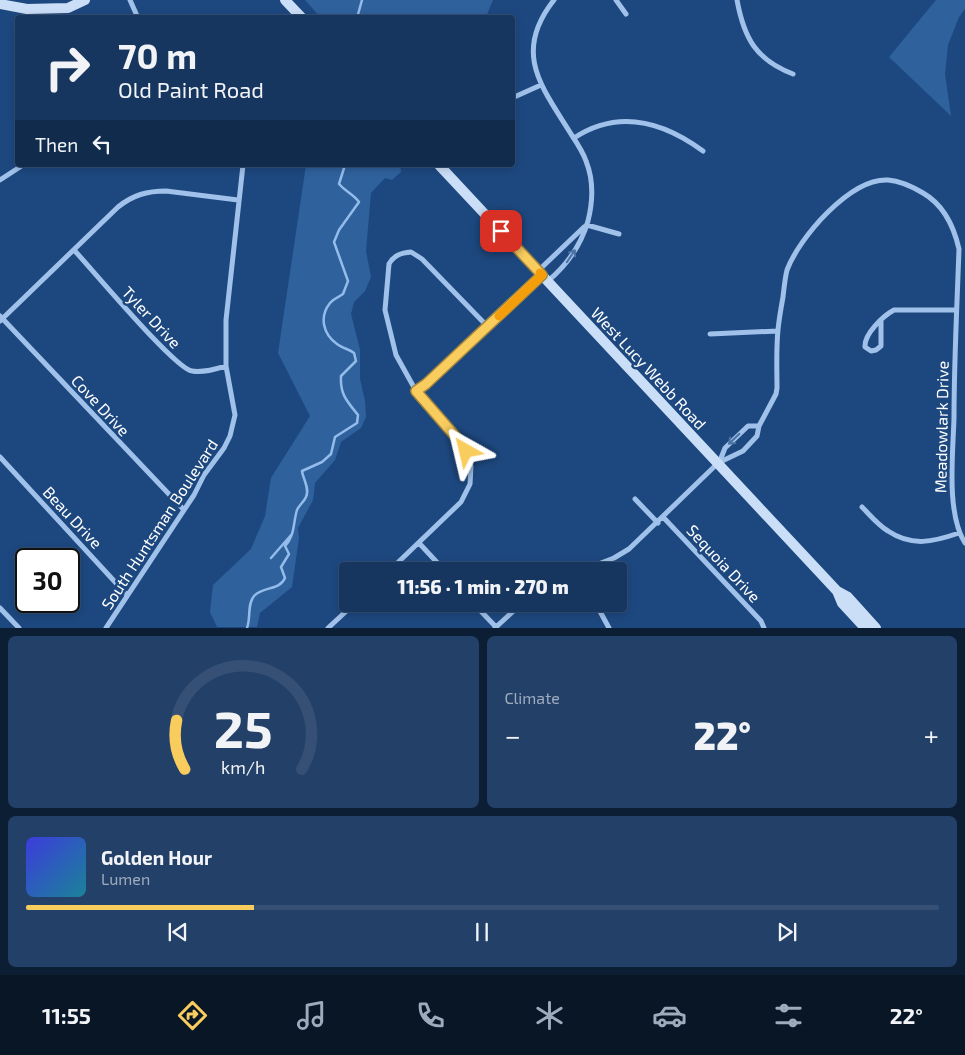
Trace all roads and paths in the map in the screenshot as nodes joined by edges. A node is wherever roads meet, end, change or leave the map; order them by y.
1 (85, 0) edge
2 (130, 0) edge
3 (285, 0) edge
4 (554, 0) edge
5 (616, 0) edge
6 (737, 0) edge
7 (0, 4) edge
8 (626, 14) dead end
9 (137, 15) edge
10 (299, 15) edge
11 (793, 74) dead end
12 (541, 85) junction
13 (515, 97) edge
14 (574, 138) junction
15 (703, 151) dead end
16 (20, 167) edge
17 (243, 167) edge
18 (441, 167) edge
19 (0, 180) edge
20 (238, 200) junction
21 (587, 225) junction
22 (618, 234) dead end
23 (74, 250) junction
24 (542, 276) junction
25 (956, 310) junction
26 (1, 318) edge
27 (881, 321) junction
28 (488, 327) junction
29 (778, 331) junction
30 (710, 334) dead end
31 (226, 366) junction
32 (416, 391) junction
33 (759, 426) junction
34 (0, 457) edge
35 (718, 463) junction
36 (635, 499) dead end
37 (862, 507) dead end
38 (184, 510) junction
39 (663, 517) junction
40 (658, 522) junction
41 (959, 533) junction
42 (420, 543) junction
43 (965, 543) edge
44 (399, 562) edge
45 (437, 562) edge
46 (604, 562) edge
47 (838, 590) junction
48 (128, 595) junction
49 (0, 608) edge
50 (345, 612) edge
51 (481, 612) edge
52 (512, 612) edge
53 (600, 612) edge
54 (495, 627) edge
55 (19, 628) edge
56 (106, 628) edge
57 (328, 628) edge
58 (609, 628) edge
59 (764, 628) edge
60 (865, 628) edge
61 (876, 628) edge

1 - 7 street
2 - 9 street
3 - 10 street
4 - 12 street
5 - 8 street
6 - 11 street
12 - 13 street
12 - 14 street
14 - 15 street
14 - 21 street
16 - 19 street
17 - 20 street, South Huntsman Boulevard
18 - 24 street, West Lucy Webb Road
20 - 23 street
20 - 31 street, South Huntsman Boulevard
21 - 22 street
21 - 24 street
24 -> 21 street
23 - 26 street
23 - 31 street, Tyler Drive
24 - 28 street
24 - 35 street, West Lucy Webb Road
25 - 27 street
25 - 29 street, Meadowlark Drive
25 - 41 street, Meadowlark Drive
26 - 38 street, Cove Drive
27 - 27 street
28 - 32 street
28 - 32 street
29 - 30 street
29 - 33 street, Meadowlark Drive
31 - 38 street, South Huntsman Boulevard
32 - 42 street
33 - 35 street, Meadowlark Drive
33 -> 35 street
34 - 48 street, Beau Drive
35 - 39 street
35 - 47 street, West Lucy Webb Road
36 - 40 street
37 - 41 street
38 - 48 street, South Huntsman Boulevard
39 - 40 street
39 - 59 street, Sequoia Drive
40 - 46 street
41 - 43 street, Meadowlark Drive
42 - 44 street
42 - 45 street
47 - 60 street, West Lucy Webb Road
47 - 61 street, West Lucy Webb Road
48 - 56 street, South Huntsman Boulevard
49 - 55 street
50 - 57 street
51 - 54 street
52 - 54 street
53 - 58 street

